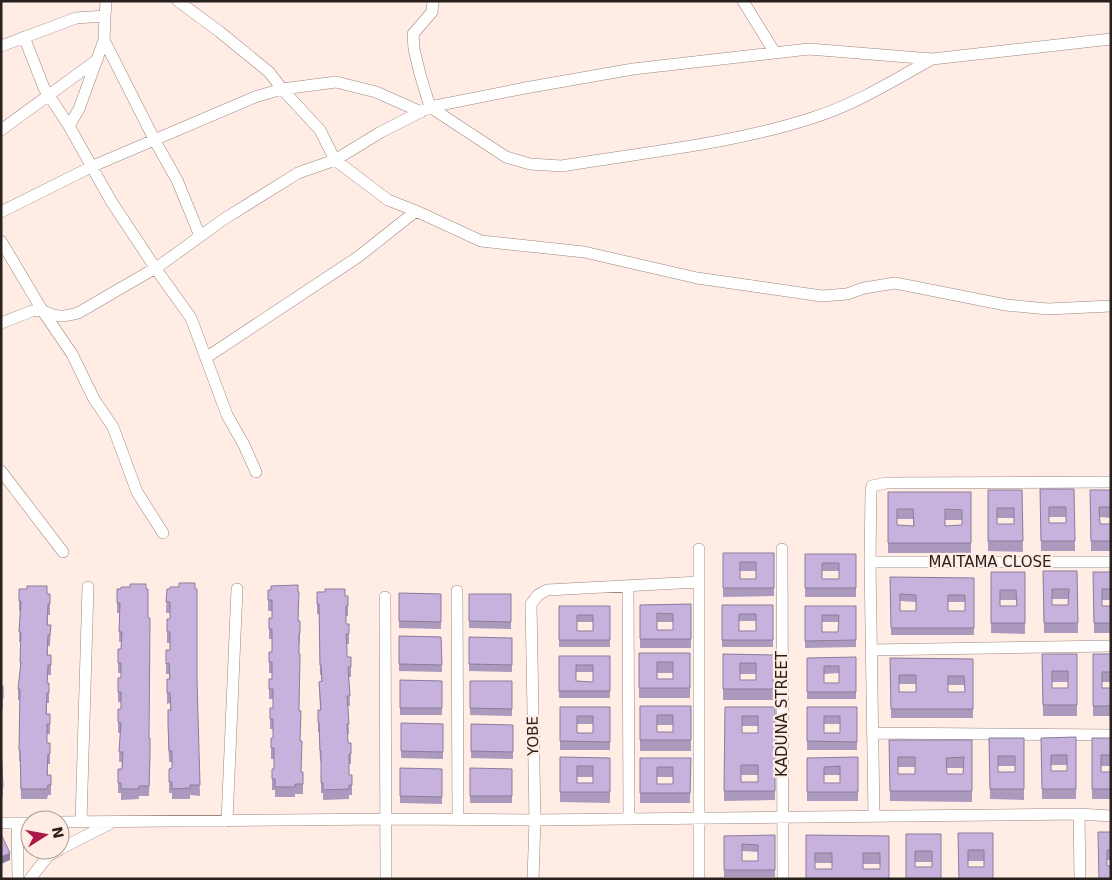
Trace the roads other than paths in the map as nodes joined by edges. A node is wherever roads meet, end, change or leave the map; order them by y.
1 (106, 1) edge
2 (178, 1) edge
3 (433, 1) edge
4 (743, 1) edge
5 (105, 16) junction
6 (24, 37) junction
7 (1111, 39) edge
8 (104, 40) junction
9 (1, 46) edge
10 (775, 53) junction
11 (932, 59) junction
12 (97, 60) junction
13 (282, 89) junction
14 (49, 95) junction
15 (426, 110) junction
16 (69, 126) junction
17 (1, 130) edge
18 (155, 141) junction
19 (335, 160) junction
20 (92, 166) junction
21 (416, 211) junction
22 (1, 212) edge
23 (200, 236) junction
24 (1, 241) edge
25 (156, 268) junction
26 (1111, 306) edge
27 (42, 310) junction
28 (1, 323) edge
29 (207, 357) junction
30 (1, 471) edge
31 (256, 472) dead end
32 (1111, 482) edge
33 (163, 533) dead end
34 (699, 549) dead end
35 (782, 549) dead end
36 (63, 552) dead end
37 (870, 562) junction
38 (1111, 562) edge
39 (699, 582) junction
40 (628, 586) junction
41 (88, 587) dead end
42 (237, 589) dead end
43 (457, 591) dead end
44 (385, 596) dead end
45 (1111, 646) edge
46 (871, 650) junction
47 (872, 733) junction
48 (1111, 736) edge
49 (1079, 814) junction
50 (782, 816) junction
51 (874, 816) junction
52 (1111, 816) edge
53 (698, 817) junction
54 (629, 818) junction
55 (386, 819) junction
56 (458, 820) junction
57 (535, 820) junction
58 (227, 821) junction
59 (70, 822) edge
60 (81, 822) junction
61 (113, 822) junction
62 (1, 823) edge
63 (17, 823) junction
64 (20, 823) edge
65 (70, 844) edge
66 (45, 860) edge
67 (18, 879) edge
68 (30, 879) edge
69 (386, 879) edge
70 (534, 879) edge
71 (699, 879) edge
72 (783, 879) edge
73 (1080, 879) edge

1 - 5 street
2 - 13 street
3 - 15 street
4 - 10 street
5 - 6 street
5 - 8 street
6 - 9 street
6 - 14 street
7 - 11 street
8 - 12 street
8 - 18 street
10 - 11 street
10 - 15 street
11 - 15 street
12 - 14 street
12 - 16 street
13 - 15 street
13 - 18 street
13 - 19 street
14 - 16 street
14 - 17 street
15 - 19 street
16 - 20 street
18 - 20 street
18 - 23 street
19 - 21 street
19 - 23 street
20 - 22 street
20 - 25 street
21 - 26 street
21 - 29 street
23 - 25 street
24 - 27 street
25 - 27 street
25 - 29 street
27 - 28 street
27 - 33 street
29 - 31 street
30 - 36 street
32 - 37 street
34 - 39 street
35 - 50 street, KADUNA STREET
37 - 38 street, MAITAMA CLOSE
37 - 46 street
39 - 40 street
39 - 53 street
40 - 54 street
40 - 57 street, YOBE
41 - 60 street
42 - 58 street
43 - 56 street
44 - 55 street
45 - 46 street
46 - 47 street
47 - 48 street
47 - 51 street
49 - 51 street
49 - 52 street
49 - 73 street
50 - 51 street
50 - 53 street
50 - 72 street, KADUNA STREET
53 - 54 street
53 - 71 street
54 - 57 street
55 - 56 street
55 - 58 street
55 - 69 street
56 - 57 street
57 - 70 street, YOBE
58 - 61 street
59 - 60 street
60 - 61 street
61 - 65 street
62 - 63 street
63 - 64 street
63 - 67 street
66 - 68 street

